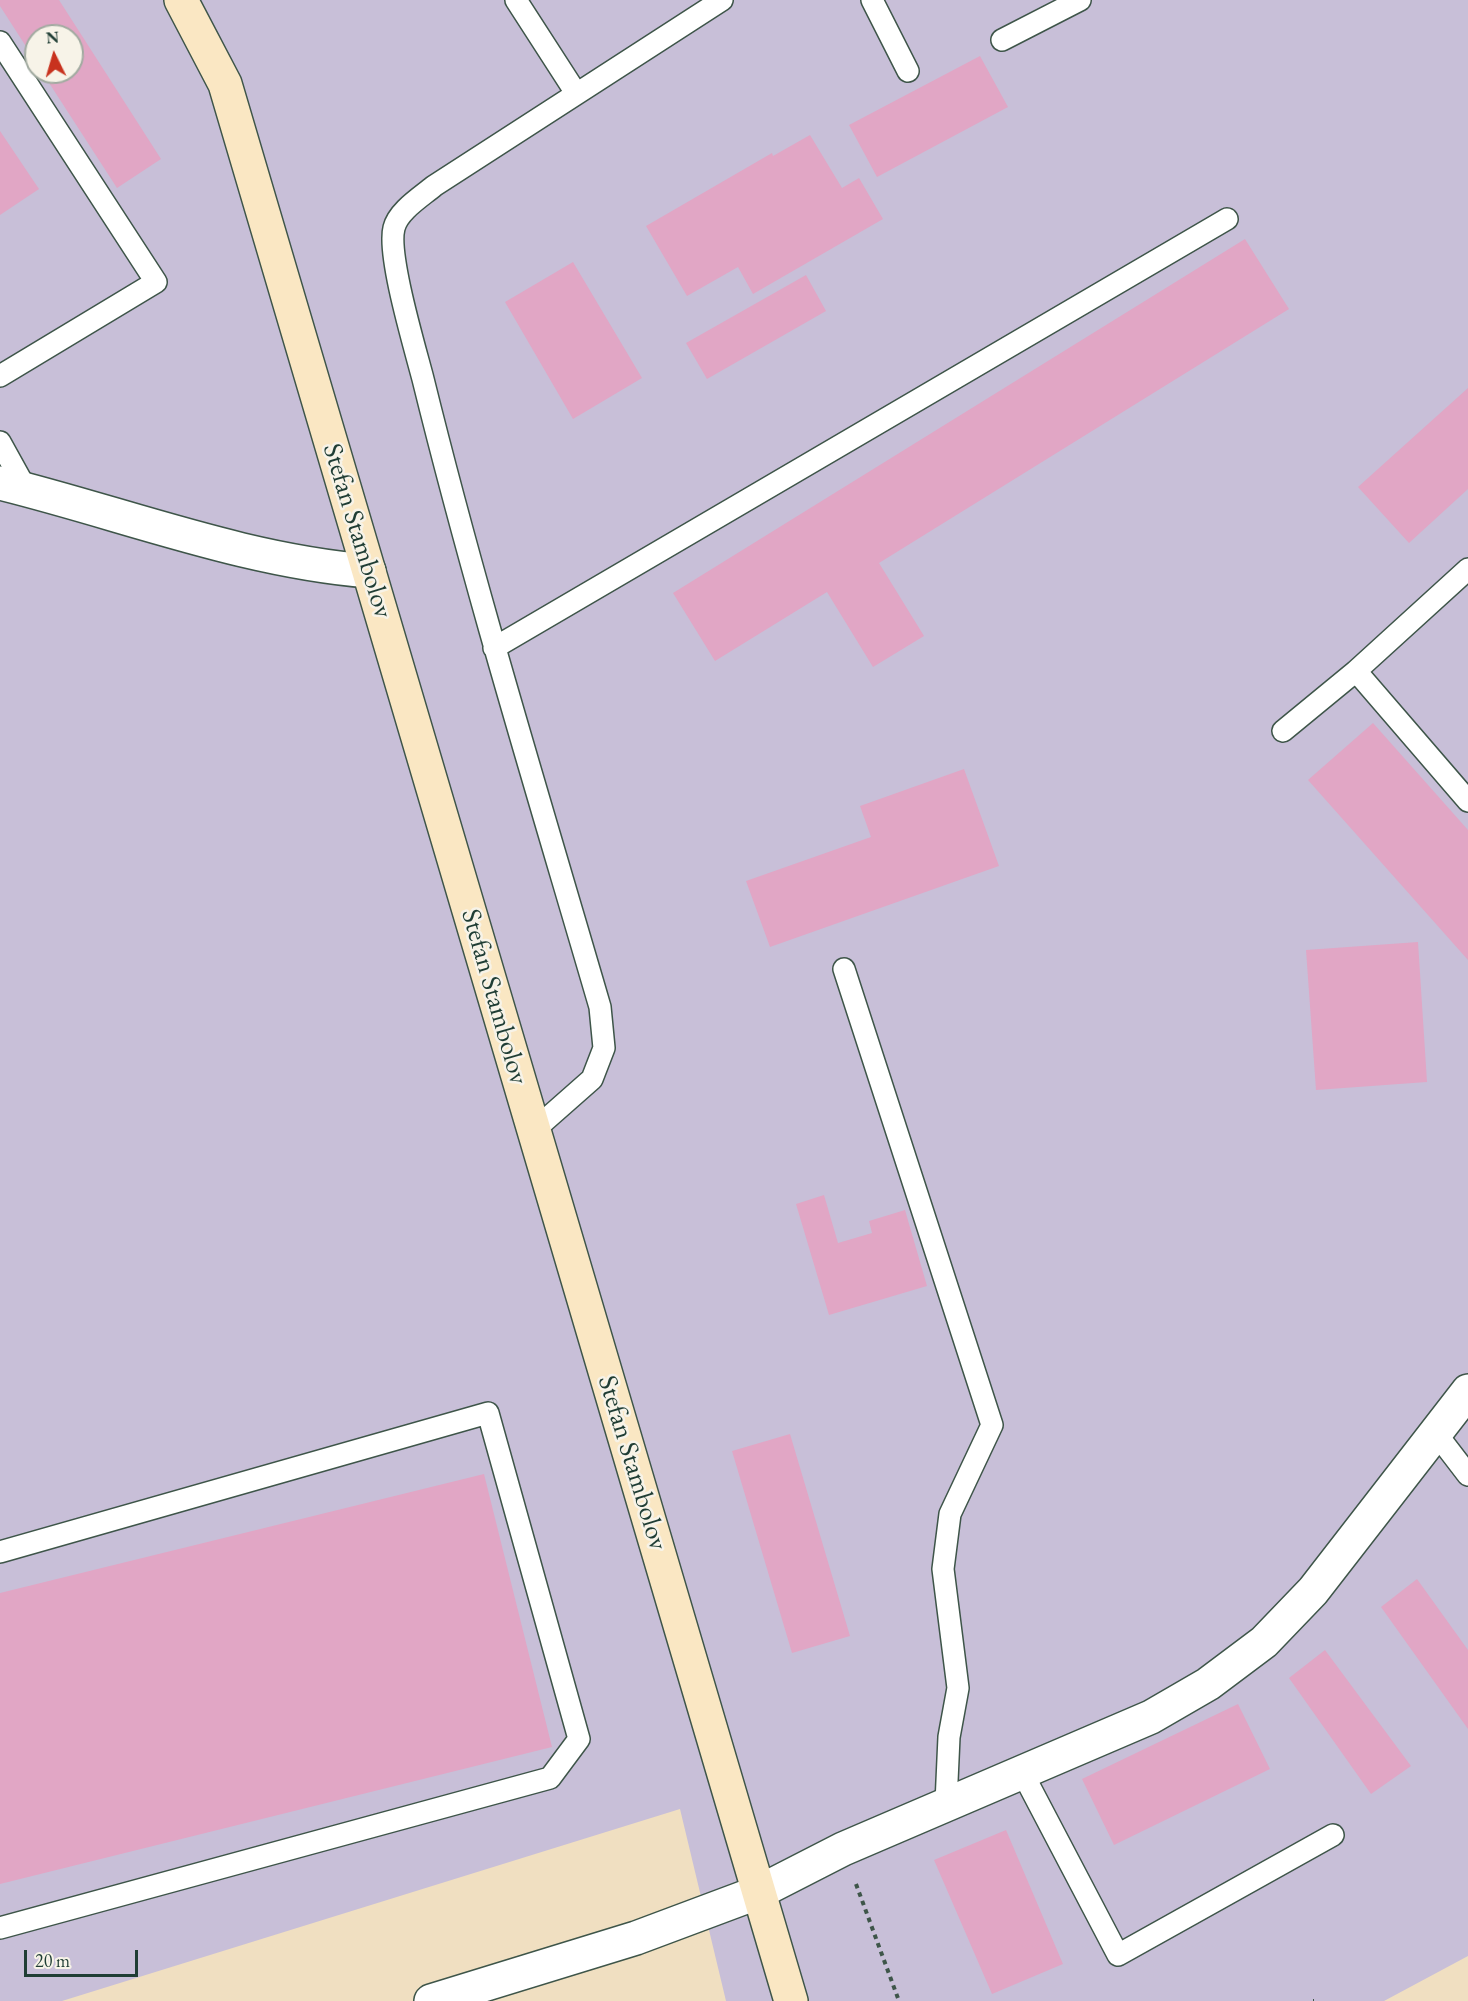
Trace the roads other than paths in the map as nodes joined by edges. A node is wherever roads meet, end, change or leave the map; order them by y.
1 (181, 0) edge
2 (516, 0) edge
3 (722, 0) edge
4 (872, 0) edge
5 (1080, 0) edge
6 (1002, 40) dead end
7 (0, 42) edge
8 (908, 71) dead end
9 (576, 93) junction
10 (1227, 219) dead end
11 (0, 376) edge
12 (0, 442) edge
13 (13, 486) edge
14 (1468, 569) edge
15 (369, 571) junction
16 (494, 648) junction
17 (1356, 671) junction
18 (1283, 731) dead end
19 (1468, 801) edge
20 (844, 969) dead end
21 (533, 1131) junction
22 (1468, 1391) edge
23 (1435, 1432) junction
24 (1468, 1475) edge
25 (0, 1552) edge
26 (1022, 1772) junction
27 (946, 1803) junction
28 (1333, 1835) dead end
29 (759, 1892) junction
30 (0, 1928) edge
31 (431, 2001) edge
32 (791, 2001) edge

1 - 15 street, Stefan Stambolov
2 - 9 lane
3 - 9 lane
4 - 8 lane
5 - 6 lane
7 - 11 lane
9 - 16 lane
10 - 16 lane
12 - 13 lane
13 - 15 street
14 - 17 lane
15 - 21 street, Stefan Stambolov
16 - 21 lane
17 - 18 lane
17 - 19 lane
20 - 27 lane
21 - 29 street, Stefan Stambolov
22 - 23 street
23 - 24 lane
23 - 26 street
25 - 30 lane
26 - 27 street
26 - 28 lane
27 - 29 street
29 - 31 street
29 - 32 street, Stefan Stambolov

